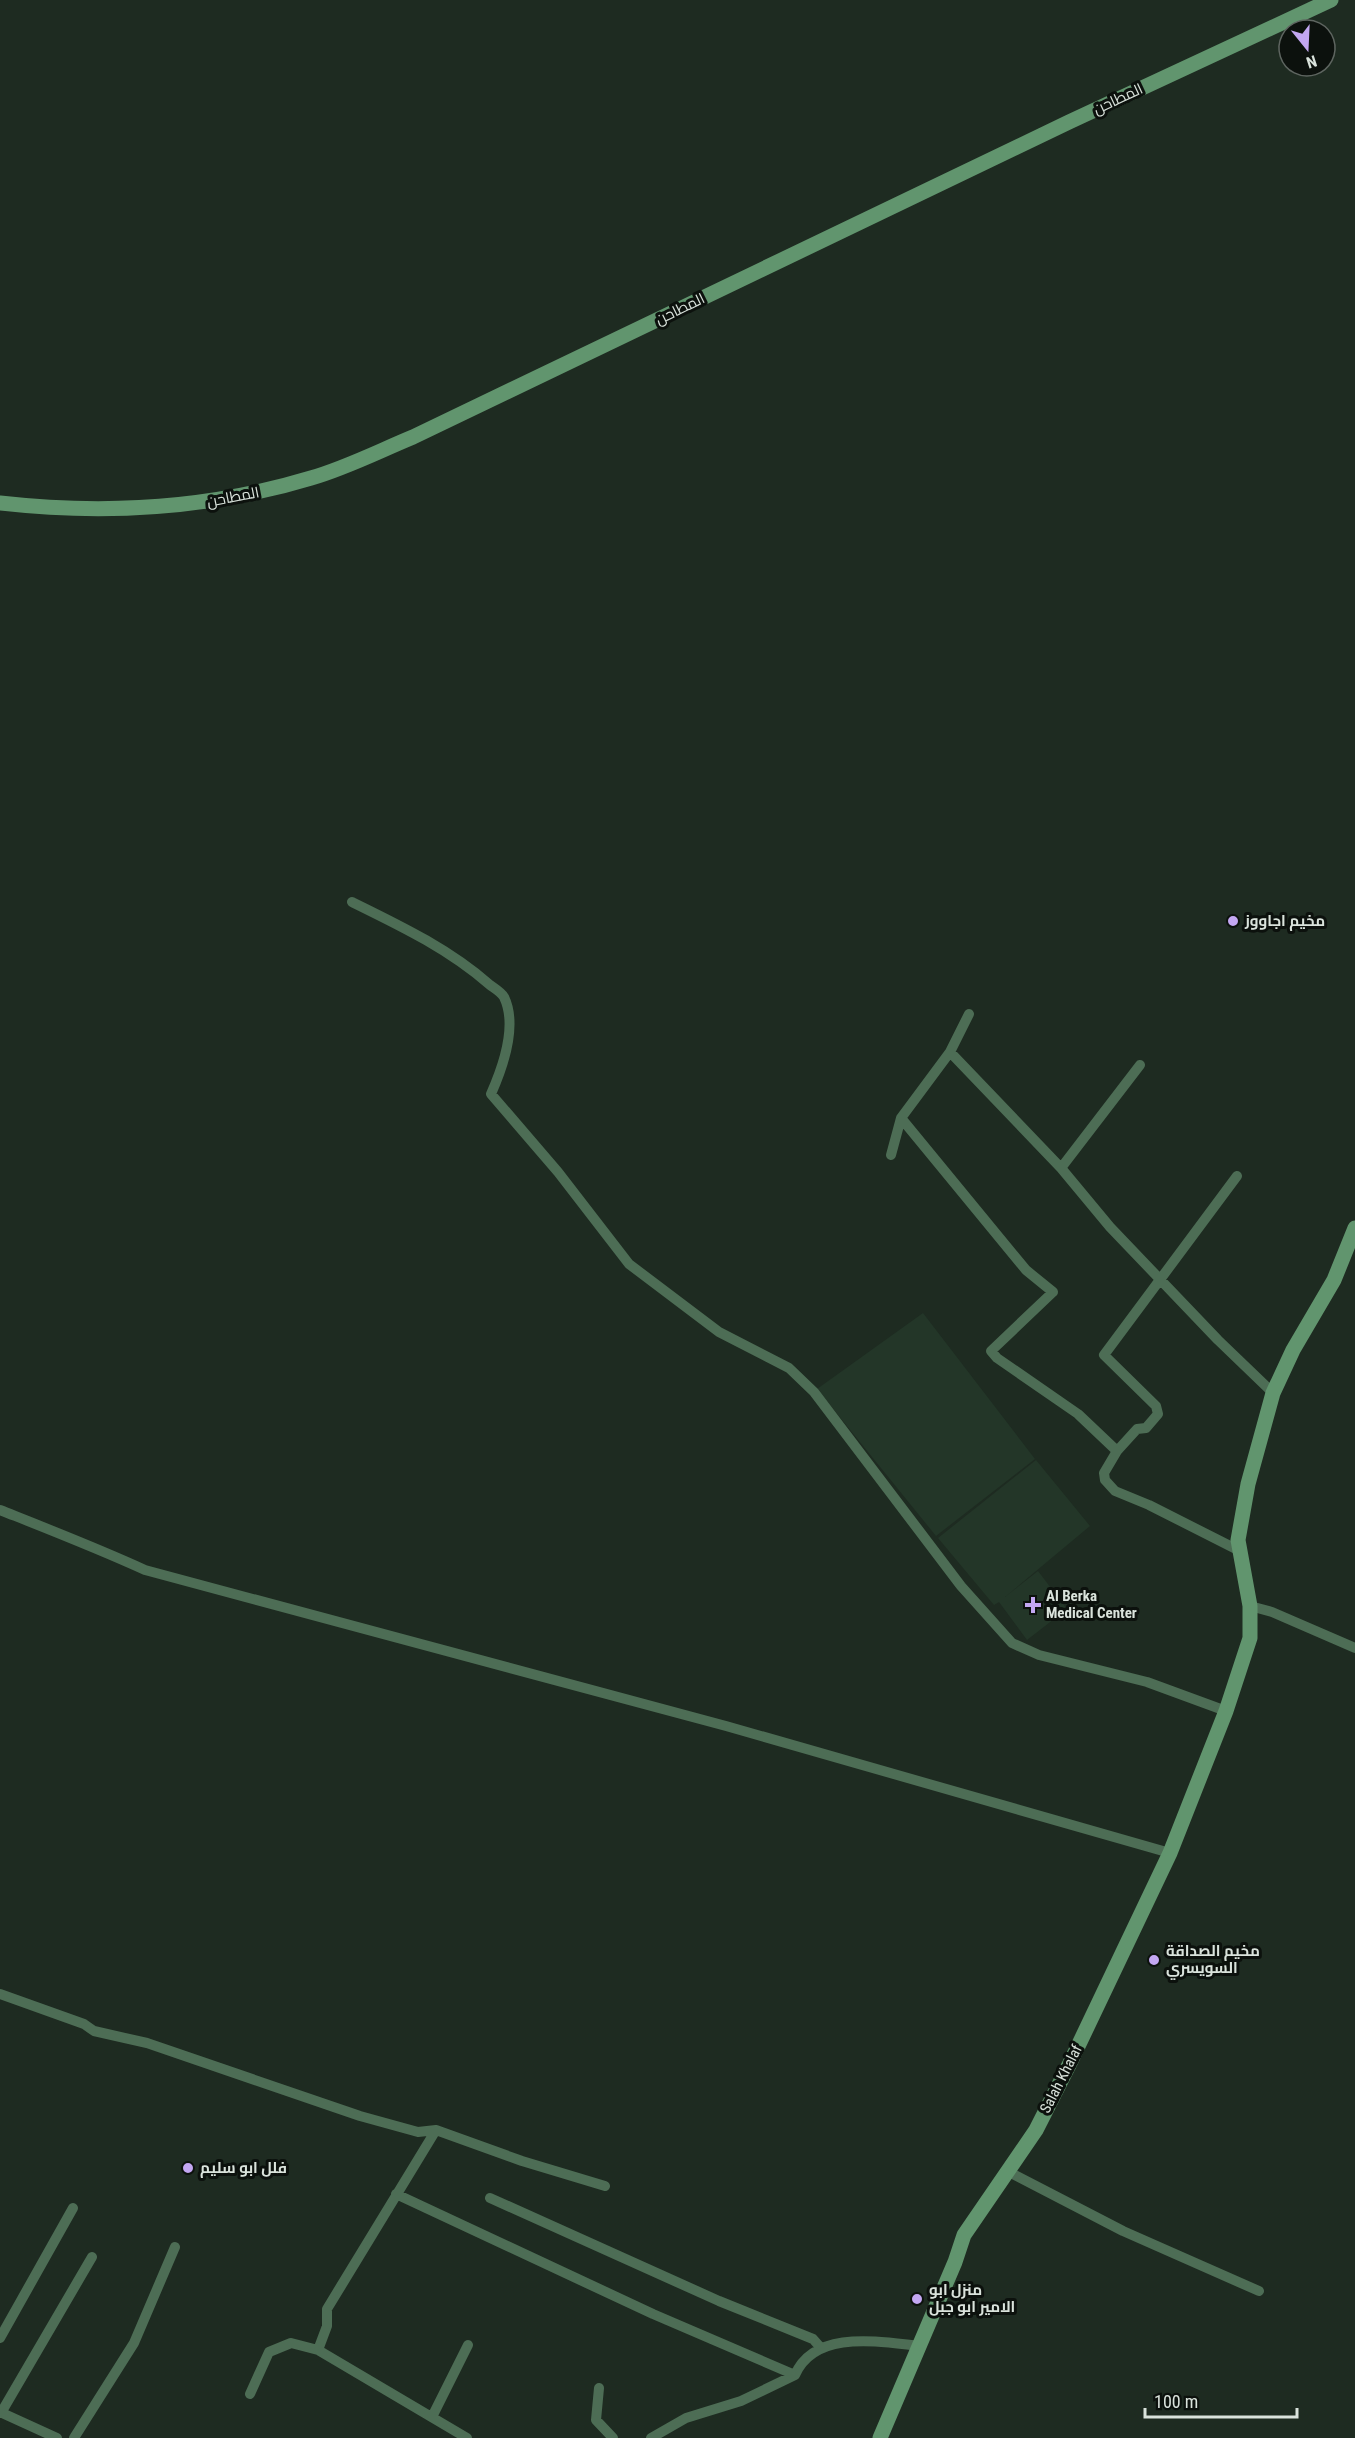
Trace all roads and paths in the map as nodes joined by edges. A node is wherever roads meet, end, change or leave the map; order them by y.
1 (1331, 0) edge
2 (0, 503) edge
3 (352, 902) dead end
4 (969, 1014) dead end
5 (950, 1052) junction
6 (1140, 1065) dead end
7 (901, 1118) junction
8 (891, 1155) dead end
9 (1061, 1168) junction
10 (1237, 1176) dead end
11 (1355, 1228) edge
12 (1160, 1279) junction
13 (1274, 1393) junction
14 (1117, 1451) junction
15 (0, 1510) edge
16 (1240, 1551) junction
17 (1250, 1606) junction
18 (1355, 1648) edge
19 (1226, 1711) junction
20 (1170, 1853) junction
21 (0, 1994) edge
22 (436, 2130) junction
23 (1009, 2172) junction
24 (605, 2186) dead end
25 (396, 2194) junction
26 (490, 2198) dead end
27 (73, 2208) dead end
28 (175, 2247) dead end
29 (92, 2257) dead end
30 (1259, 2291) dead end
31 (0, 2337) edge
32 (468, 2345) dead end
33 (920, 2346) junction
34 (821, 2348) junction
35 (318, 2350) junction
36 (795, 2375) junction
37 (599, 2388) dead end
38 (250, 2394) dead end
39 (1, 2413) edge
40 (432, 2417) junction
41 (57, 2438) edge
42 (74, 2438) edge
43 (467, 2438) edge
44 (613, 2438) edge
45 (651, 2438) edge
46 (880, 2438) edge

1 - 2 main road, المطاحن
3 - 19 street
4 - 5 street
5 - 7 street
5 - 9 street
6 - 9 street
7 - 8 street
7 - 14 street
9 - 12 street
10 - 12 street
11 - 13 main road, Salah Khalaf
12 - 13 street
12 - 14 street
13 - 16 main road, Salah Khalaf
14 - 16 street
15 - 20 street
16 - 17 main road, Salah Khalaf
17 - 18 street
17 - 19 main road, Salah Khalaf
19 - 20 main road, Salah Khalaf
20 - 23 main road, Salah Khalaf
21 - 22 street
22 - 24 street
22 - 25 street
23 - 30 street
23 - 33 main road, Salah Khalaf
25 - 35 street
25 - 36 street
26 - 34 street
27 - 31 street
28 - 42 street
29 - 39 street
32 - 40 street
33 - 34 street
33 - 46 main road, Salah Khalaf
34 - 36 street
35 - 38 street
35 - 40 street
36 - 45 street
37 - 44 street
39 - 41 street
40 - 43 street

